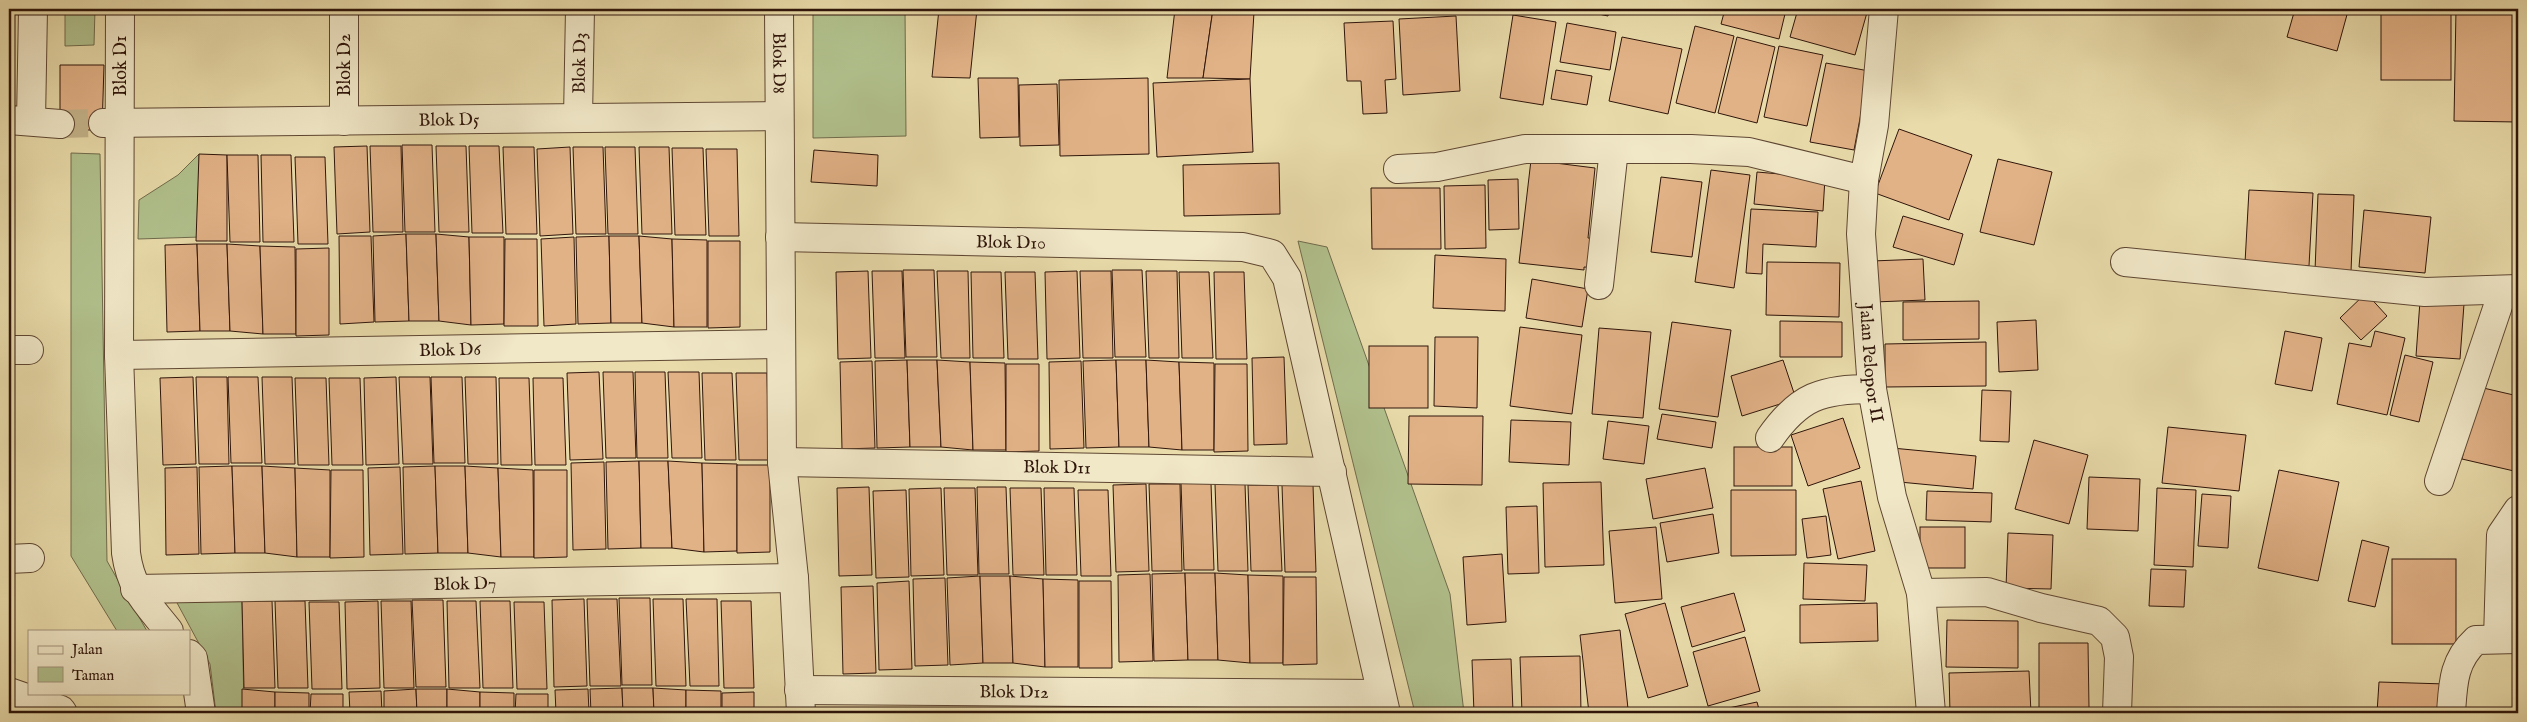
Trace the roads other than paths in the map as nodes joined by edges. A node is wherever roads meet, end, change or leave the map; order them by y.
1 (32, 9) edge
2 (120, 9) edge
3 (344, 9) edge
4 (580, 9) edge
5 (780, 9) edge
6 (1884, 9) edge
7 (779, 116) junction
8 (578, 118) junction
9 (20, 121) edge
10 (344, 121) junction
11 (112, 123) junction
12 (60, 124) tunnel mouth
13 (1614, 149) junction
14 (1398, 169) dead end
15 (1864, 180) junction
16 (780, 237) junction
17 (2125, 262) dead end
18 (1599, 285) dead end
19 (2511, 290) edge
20 (781, 344) junction
21 (119, 355) junction
22 (1872, 389) junction
23 (1770, 438) dead end
24 (782, 462) junction
25 (1332, 472) junction
26 (2440, 481) dead end
27 (2518, 510) edge
28 (794, 578) junction
29 (135, 589) junction
30 (1921, 593) junction
31 (168, 630) edge
32 (2508, 639) edge
33 (190, 655) edge
34 (9, 692) edge
35 (800, 702) edge
36 (1383, 704) edge
37 (63, 713) edge
38 (201, 713) edge
39 (1931, 713) edge
40 (2116, 713) edge
41 (2451, 713) edge

1 - 9 street
2 - 11 street, Blok D1
3 - 10 street, Blok D2
4 - 8 street, Blok D3
5 - 7 street, Blok D8
6 - 15 street, Jalan Pelopor II
7 - 8 street, Blok D5
7 - 16 street, Blok D8
8 - 10 street, Blok D5
9 - 12 street
10 - 11 street, Blok D5
11 - 21 street, Blok D1
13 - 14 street
13 - 15 street
13 - 18 street
15 - 22 street, Jalan Pelopor II
16 - 20 street, Blok D8
16 - 25 street, Blok D10
17 - 19 street
19 - 26 street
20 - 21 street, Blok D6
20 - 24 street, Blok D8
21 - 29 street, Blok D1
22 - 23 street
22 - 30 street, Jalan Pelopor II
24 - 25 street, Blok D11
24 - 28 street, Blok D8
25 - 36 street, Blok D10
27 - 32 street
28 - 29 street, Blok D7
28 - 35 street, Blok D8
29 - 31 street
30 - 39 street, Jalan Pelopor II
30 - 40 street
32 - 41 street
33 - 38 street
34 - 37 street
35 - 36 street, Blok D12

